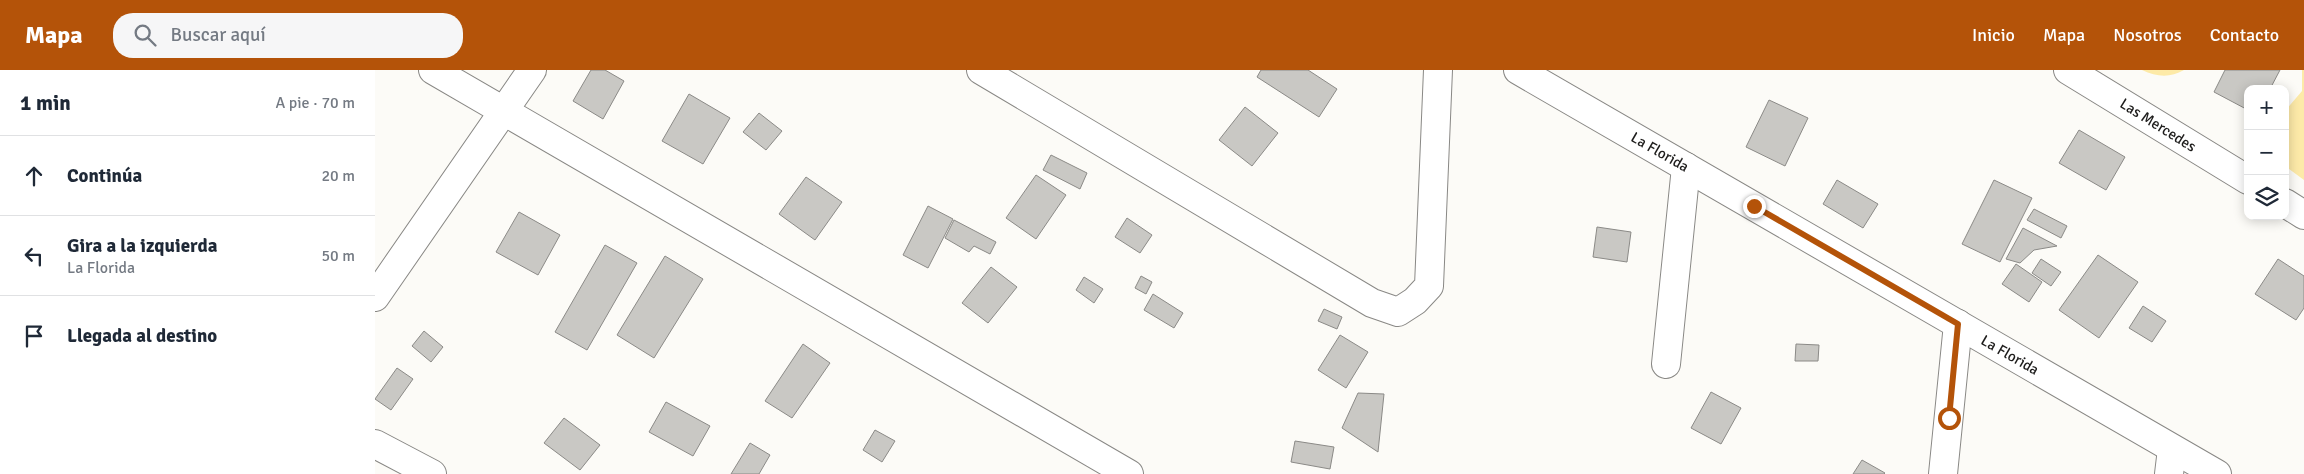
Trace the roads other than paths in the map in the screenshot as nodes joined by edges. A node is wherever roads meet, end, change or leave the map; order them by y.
1 (433, 70) edge
2 (532, 70) edge
3 (981, 70) edge
4 (1438, 70) edge
5 (1518, 70) edge
6 (2068, 70) edge
7 (503, 111) junction
8 (1686, 167) junction
9 (2244, 178) edge
10 (2289, 206) edge
11 (2304, 215) edge
12 (375, 297) edge
13 (1958, 324) junction
14 (1666, 364) dead end
15 (375, 444) edge
16 (2171, 461) edge
17 (432, 474) edge
18 (1129, 474) edge
19 (1943, 474) edge
20 (2217, 474) edge

1 - 7 street
2 - 7 street
3 - 4 street
5 - 8 street, La Florida
6 - 9 street, Las Mercedes
7 - 12 street
7 - 18 street
8 - 13 street, La Florida
8 - 14 street
10 - 11 street
13 - 16 street, La Florida
13 - 19 street
15 - 17 street
16 - 20 street, La Florida

